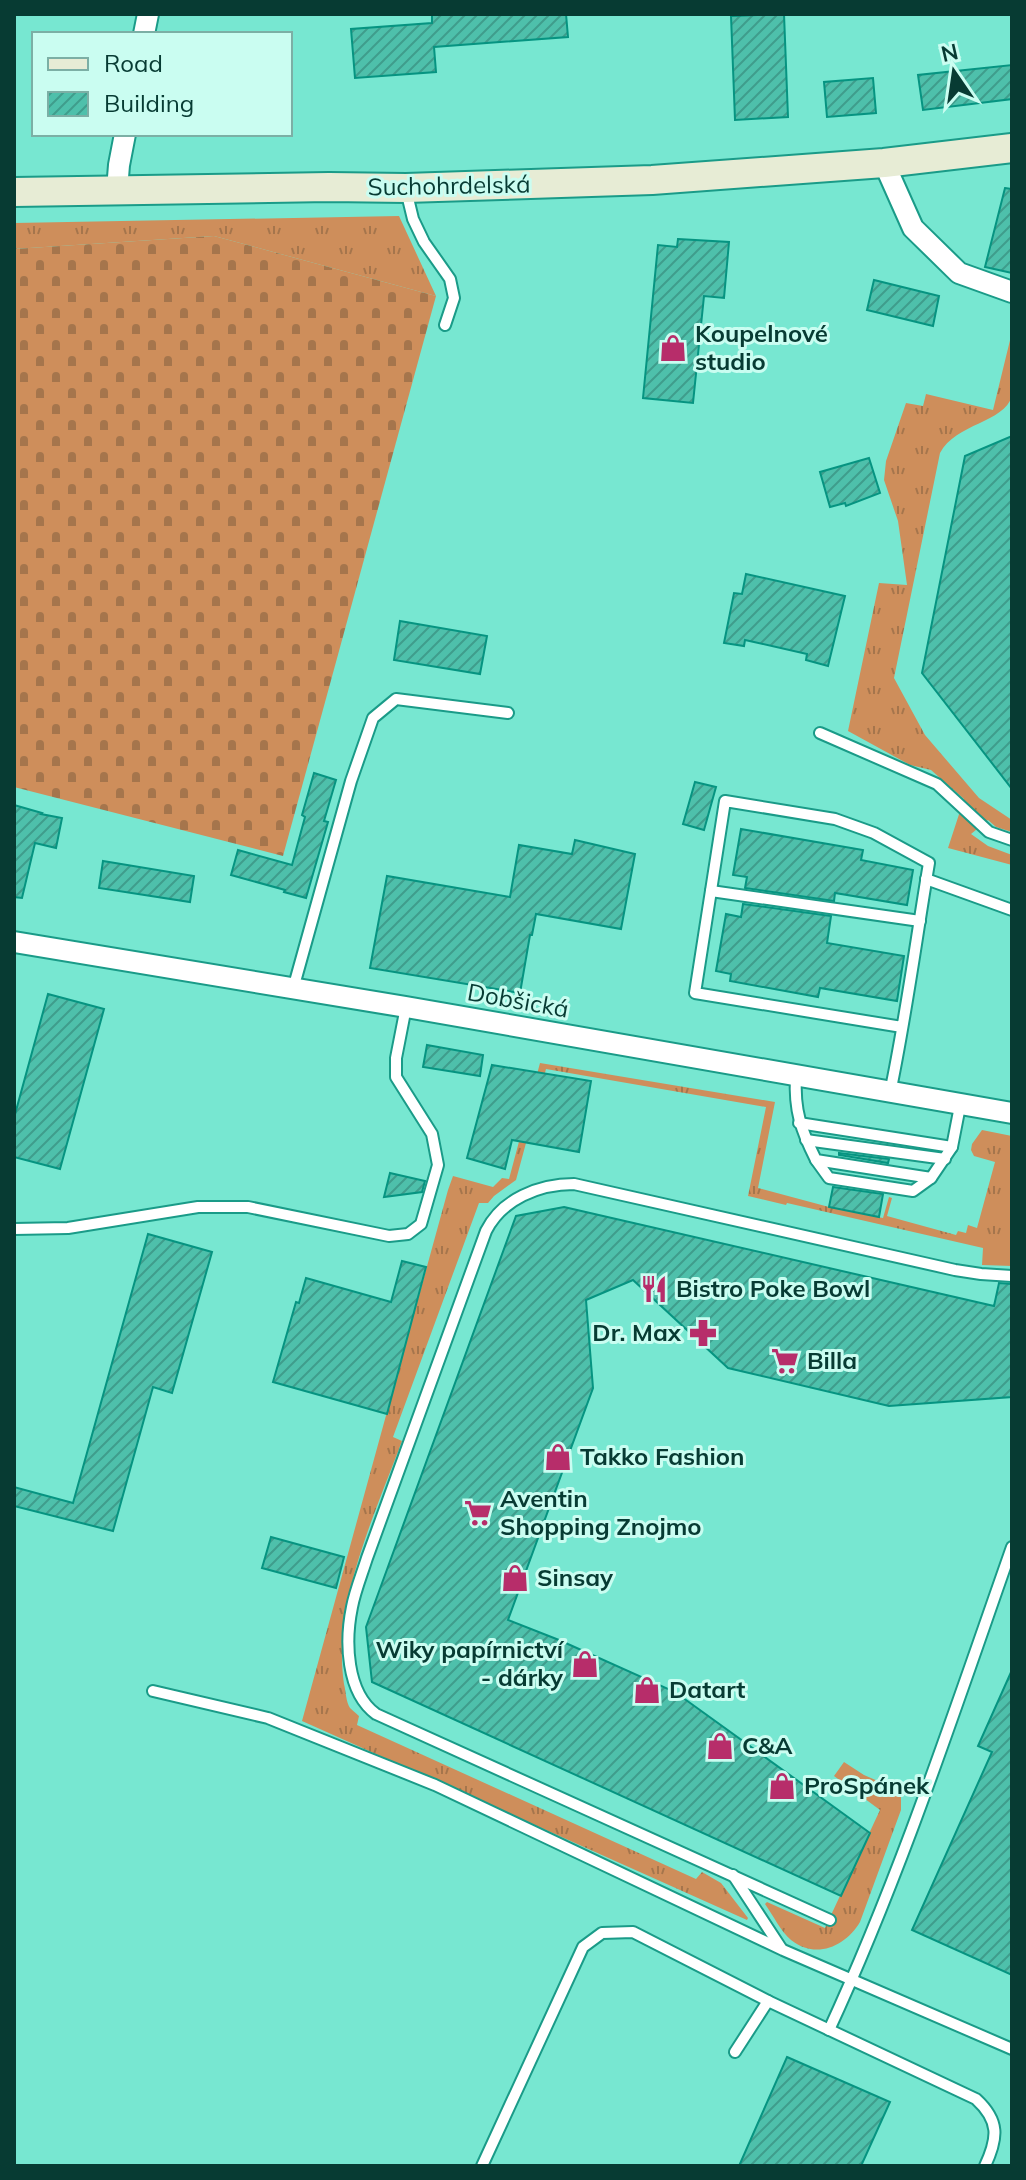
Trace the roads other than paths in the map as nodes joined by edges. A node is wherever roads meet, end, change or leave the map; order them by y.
1 (125, 136) edge
2 (1012, 148) edge
3 (884, 163) junction
4 (406, 188) junction
5 (117, 190) junction
6 (14, 192) edge
7 (1012, 292) edge
8 (445, 325) dead end
9 (508, 713) dead end
10 (820, 733) dead end
11 (1012, 840) edge
12 (926, 879) junction
13 (711, 891) junction
14 (1012, 910) edge
15 (920, 921) junction
16 (14, 942) edge
17 (293, 989) junction
18 (406, 1007) junction
19 (902, 1027) junction
20 (796, 1077) junction
21 (889, 1093) junction
22 (960, 1106) junction
23 (1012, 1113) edge
24 (799, 1123) junction
25 (806, 1140) junction
26 (952, 1147) junction
27 (945, 1159) junction
28 (816, 1160) junction
29 (931, 1178) junction
30 (14, 1229) edge
31 (1012, 1276) edge
32 (1012, 1547) edge
33 (153, 1691) dead end
34 (733, 1874) junction
35 (830, 1920) dead end
36 (783, 1950) junction
37 (852, 1980) junction
38 (768, 2001) junction
39 (829, 2030) junction
40 (1012, 2049) edge
41 (735, 2052) dead end
42 (482, 2166) edge
43 (985, 2166) edge

1 - 5 street
2 - 3 main road, Suchohrdelská
3 - 4 main road, Suchohrdelská
3 - 7 street
4 - 5 main road, Suchohrdelská
4 - 8 lane
5 - 6 main road, Suchohrdelská
9 - 17 lane
10 - 11 lane
12 - 13 lane
12 - 14 lane
12 - 15 lane
13 - 15 lane
13 - 19 lane
15 - 19 lane
16 - 17 street, Dobšická
17 - 18 street, Dobšická
18 - 20 street, Dobšická
18 - 30 lane
19 - 21 lane
20 - 21 street, Dobšická
20 - 24 lane
21 - 22 street, Dobšická
22 - 23 street, Dobšická
22 - 26 lane
24 - 25 lane
24 - 26 lane
25 - 27 lane
25 - 28 lane
26 - 27 lane
27 - 29 lane
28 - 29 lane
28 - 29 lane
31 - 34 lane
32 - 37 lane
33 - 36 lane
34 - 35 lane
34 - 36 lane
36 - 37 lane
37 - 39 lane
37 - 40 lane
38 - 39 lane
38 - 41 lane
38 - 42 lane
39 - 43 lane

